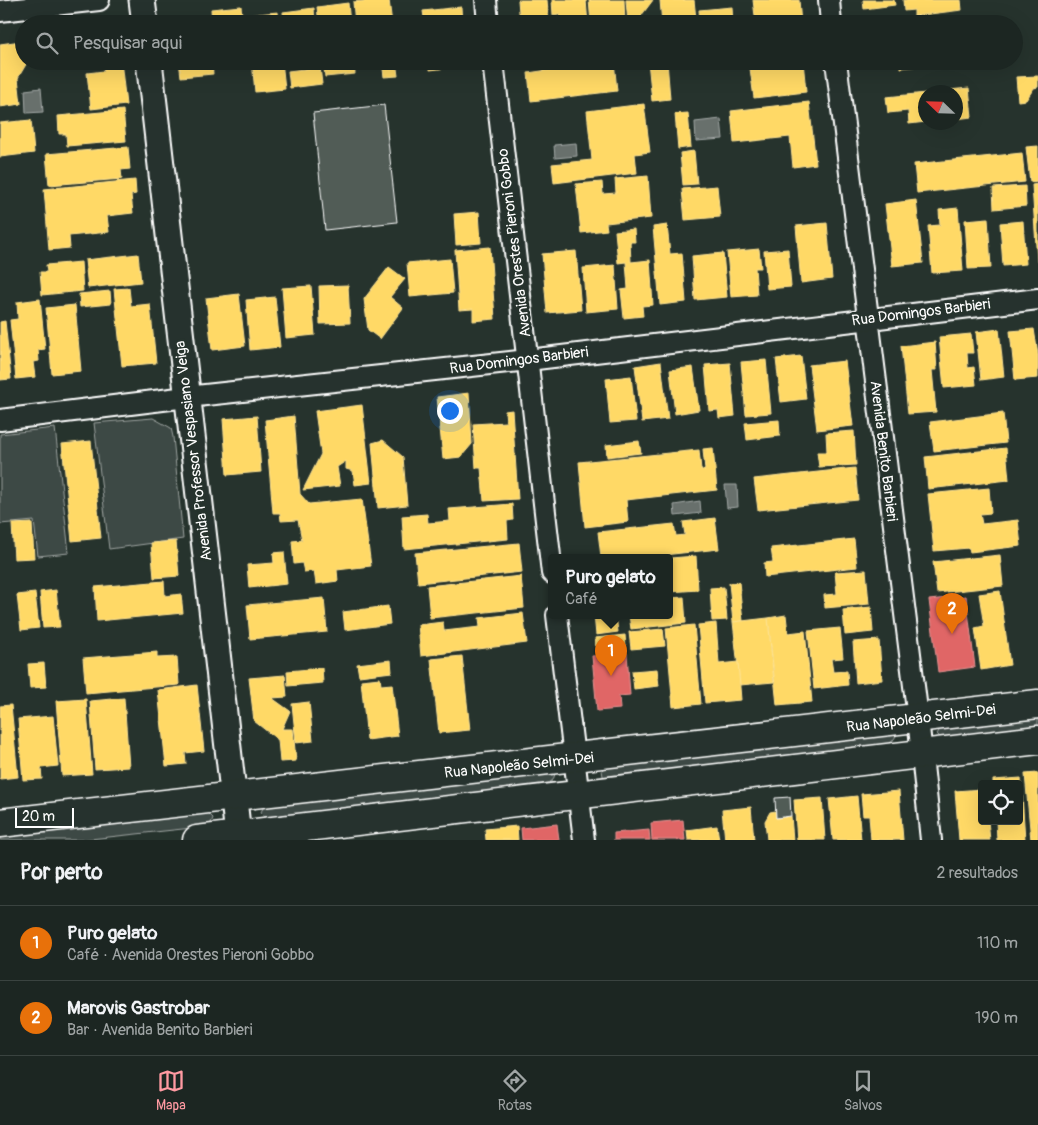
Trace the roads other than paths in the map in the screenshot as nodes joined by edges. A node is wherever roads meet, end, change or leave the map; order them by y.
1 (99, 0) edge
2 (142, 0) edge
3 (486, 0) edge
4 (829, 0) edge
5 (0, 10) edge
6 (143, 15) edge
7 (487, 15) edge
8 (830, 15) edge
9 (150, 70) edge
10 (494, 70) edge
11 (837, 70) edge
12 (1038, 298) edge
13 (867, 319) junction
14 (528, 360) junction
15 (186, 397) junction
16 (0, 420) edge
17 (550, 554) edge
18 (557, 619) edge
19 (1038, 704) edge
20 (918, 718) junction
21 (1038, 740) edge
22 (922, 754) junction
23 (574, 759) junction
24 (579, 794) junction
25 (233, 796) junction
26 (0, 824) edge
27 (239, 838) edge
28 (197, 840) edge
29 (584, 840) edge
30 (932, 840) edge

1 - 5 street
2 - 6 street
3 - 7 street
4 - 8 street
9 - 15 street, Avenida Professor Vespasiano Veiga
10 - 14 street, Avenida Orestes Pieroni Gobbo
11 - 13 street, Avenida Benito Barbieri
12 - 13 street, Rua Domingos Barbieri
13 - 14 street, Rua Domingos Barbieri
13 - 20 street, Avenida Benito Barbieri
14 - 15 street, Rua Domingos Barbieri
14 - 17 street, Avenida Orestes Pieroni Gobbo
15 - 16 street, Rua Domingos Barbieri
15 - 25 street, Avenida Professor Vespasiano Veiga
18 - 23 street
19 - 20 main road, Rua Napoleão Selmi-Dei
20 - 22 street, Avenida Benito Barbieri
20 - 23 main road, Rua Napoleão Selmi-Dei
21 - 22 main road
22 - 24 main road
22 - 30 street, Avenida Benito Barbieri
23 - 24 street
23 - 25 main road, Rua Napoleão Selmi-Dei
24 - 27 main road
24 - 29 street
25 - 26 main road, Rua Napoleão Selmi-Dei
25 - 27 street, Avenida Professor Vespasiano Veiga
27 - 28 main road

